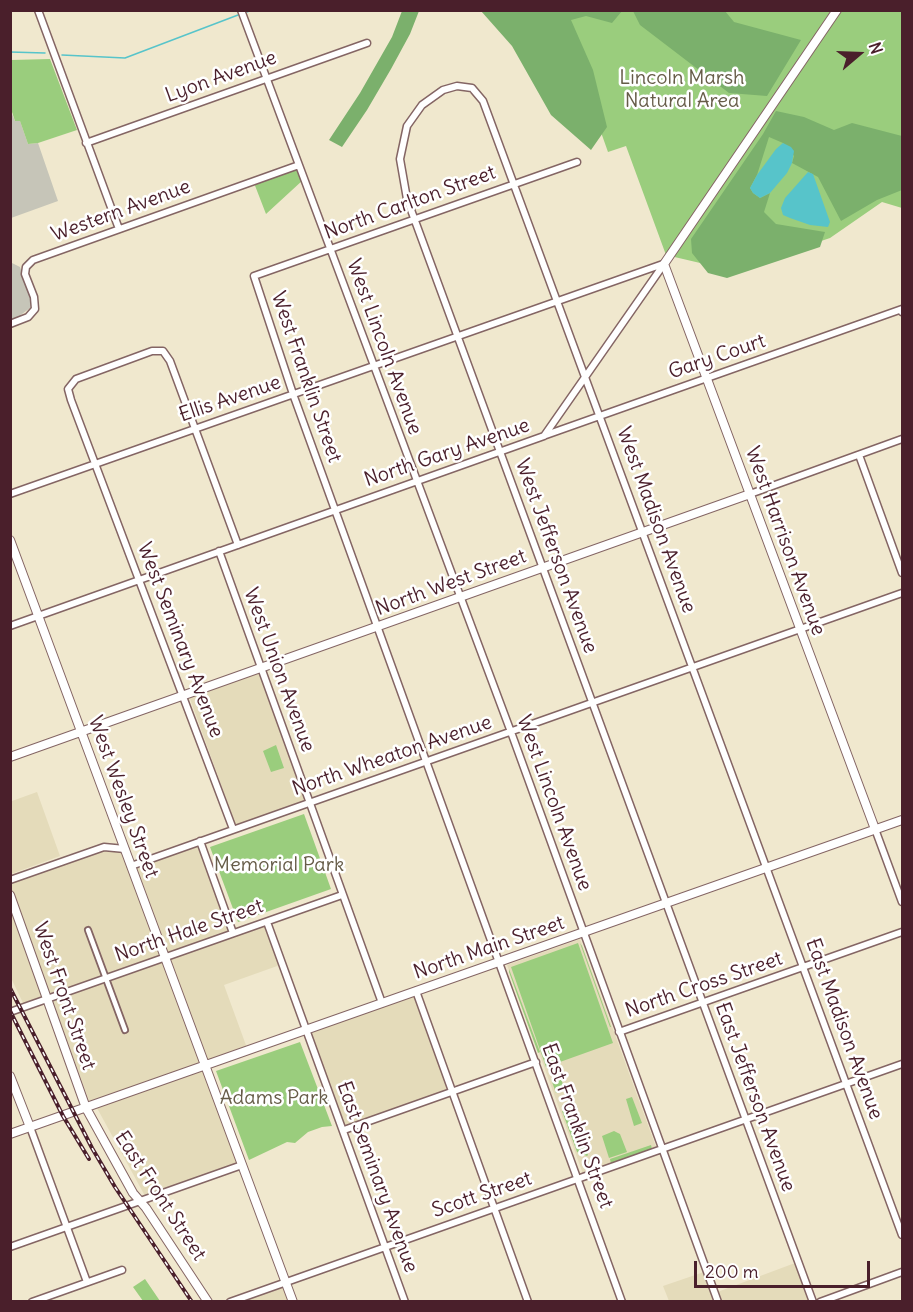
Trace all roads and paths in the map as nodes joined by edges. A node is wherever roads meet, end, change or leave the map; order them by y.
1 (38, 10) edge
2 (242, 10) edge
3 (837, 10) edge
4 (367, 43) dead end
5 (267, 78) junction
6 (86, 143) junction
7 (577, 162) dead end
8 (299, 165) junction
9 (514, 184) junction
10 (414, 219) junction
11 (119, 229) junction
12 (330, 249) junction
13 (664, 264) junction
14 (254, 276) joint
15 (557, 300) junction
16 (902, 310) edge
17 (10, 324) edge
18 (457, 336) junction
19 (373, 365) junction
20 (586, 377) junction
21 (707, 378) junction
22 (293, 394) junction
23 (600, 416) junction
24 (195, 428) junction
25 (544, 436) junction
26 (903, 439) edge
27 (500, 451) junction
28 (859, 455) junction
29 (95, 464) junction
30 (417, 481) junction
31 (10, 494) edge
32 (750, 494) junction
33 (336, 510) junction
34 (643, 532) junction
35 (10, 540) edge
36 (238, 545) junction
37 (219, 551) junction
38 (543, 568) junction
39 (903, 573) edge
40 (140, 579) junction
41 (903, 593) edge
42 (460, 597) junction
43 (39, 616) junction
44 (10, 626) edge
45 (377, 627) junction
46 (801, 629) junction
47 (262, 668) junction
48 (692, 668) junction
49 (183, 696) junction
50 (592, 703) junction
51 (82, 732) junction
52 (511, 732) junction
53 (10, 757) edge
54 (427, 761) junction
55 (309, 803) junction
56 (903, 820) edge
57 (233, 829) junction
58 (875, 830) junction
59 (200, 841) junction
60 (125, 849) junction
61 (131, 866) junction
62 (766, 868) junction
63 (10, 880) edge
64 (10, 895) edge
65 (342, 895) junction
66 (903, 902) edge
67 (666, 903) junction
68 (267, 922) junction
69 (88, 930) dead end
70 (903, 932) edge
71 (233, 933) junction
72 (583, 933) junction
73 (164, 956) junction
74 (499, 962) junction
75 (803, 967) junction
76 (105, 977) junction
77 (416, 991) junction
78 (47, 998) junction
79 (382, 1003) junction
80 (703, 1003) junction
81 (10, 1012) edge
82 (125, 1030) dead end
83 (306, 1030) junction
84 (619, 1032) junction
85 (536, 1062) junction
86 (903, 1064) edge
87 (205, 1066) junction
88 (10, 1076) edge
89 (847, 1083) junction
90 (452, 1091) junction
91 (86, 1108) junction
92 (746, 1120) junction
93 (30, 1127) junction
94 (344, 1130) junction
95 (10, 1134) edge
96 (662, 1149) junction
97 (242, 1165) junction
98 (578, 1179) junction
99 (140, 1201) junction
100 (494, 1209) junction
101 (66, 1228) junction
102 (903, 1235) edge
103 (10, 1247) edge
104 (385, 1247) junction
105 (122, 1270) dead end
106 (903, 1272) edge
107 (87, 1282) junction
108 (285, 1282) junction
109 (32, 1302) edge
110 (208, 1302) edge
111 (230, 1302) edge
112 (292, 1302) edge
113 (405, 1302) edge
114 (528, 1302) edge
115 (622, 1302) edge
116 (718, 1302) edge
117 (813, 1302) edge
118 (820, 1302) edge

1 - 6 street
2 - 5 street, West Lincoln Avenue
3 - 13 street, North Gary Avenue
4 - 5 street, Lyon Avenue
5 - 6 street, Lyon Avenue
5 - 8 street, West Lincoln Avenue
6 - 11 street
7 - 9 street, North Carlton Street
8 - 11 street, Western Avenue
8 - 12 street, West Lincoln Avenue
9 - 10 street, North Carlton Street
9 - 10 street, West Madison Avenue
9 - 15 street, West Madison Avenue
10 - 12 street, North Carlton Street
10 - 18 street, West Jefferson Avenue
11 - 17 street, Western Avenue
12 - 14 street, North Carlton Street
12 - 19 street, West Lincoln Avenue
13 - 15 street, Ellis Avenue
13 - 20 street, North Gary Avenue
13 - 21 street, West Harrison Avenue
14 - 22 street, West Franklin Street
15 - 18 street, Ellis Avenue
15 - 20 street, West Madison Avenue
16 - 21 street, Gary Court
18 - 19 street, Ellis Avenue
18 - 27 street, West Jefferson Avenue
19 - 22 street, Ellis Avenue
19 - 30 street, West Lincoln Avenue
20 - 23 street, West Madison Avenue
20 - 25 street, North Gary Avenue
21 - 23 street, Gary Court
21 - 32 street, West Harrison Avenue
22 - 24 street, Ellis Avenue
22 - 33 street, West Franklin Street
23 - 25 street, Gary Court
23 - 34 street, West Madison Avenue
24 - 29 street, Ellis Avenue
24 - 29 street, West Seminary Avenue
24 - 36 street
25 - 27 street, North Gary Avenue
26 - 28 street, North West Street
27 - 30 street, North Gary Avenue
27 - 38 street, West Jefferson Avenue
28 - 32 street, North West Street
28 - 39 street
29 - 31 street, Ellis Avenue
29 - 40 street, West Seminary Avenue
30 - 33 street, North Gary Avenue
30 - 42 street, West Lincoln Avenue
32 - 34 street, North West Street
32 - 46 street, West Harrison Avenue
33 - 36 street, North Gary Avenue
33 - 45 street, West Franklin Street
34 - 38 street, North West Street
34 - 48 street, West Madison Avenue
35 - 43 street, West Wesley Street
36 - 37 street, North Gary Avenue
37 - 40 street, North Gary Avenue
37 - 47 street, West Union Avenue
38 - 42 street, North West Street
38 - 50 street, West Jefferson Avenue
40 - 43 street, North Gary Avenue
40 - 49 street, West Seminary Avenue
41 - 46 street, North Wheaton Avenue
42 - 45 street, North West Street
42 - 52 street, West Lincoln Avenue
43 - 44 street, North Gary Avenue
43 - 51 street, West Wesley Street
45 - 47 street, North West Street
45 - 54 street, West Franklin Street
46 - 48 street, North Wheaton Avenue
46 - 58 street, West Harrison Avenue
47 - 49 street, North West Street
47 - 55 street, West Union Avenue
48 - 50 street, North Wheaton Avenue
48 - 62 street, West Madison Avenue
49 - 51 street, North West Street
49 - 57 street, West Seminary Avenue
50 - 52 street, North Wheaton Avenue
50 - 67 street, West Jefferson Avenue
51 - 53 street, North West Street
51 - 60 street, West Wesley Street
52 - 54 street, North Wheaton Avenue
52 - 72 street, West Lincoln Avenue
54 - 55 street, North Wheaton Avenue
54 - 74 street, West Franklin Street
55 - 57 street, North Wheaton Avenue
55 - 65 street, West Union Avenue
56 - 58 street, North Main Street
57 - 59 street, North Wheaton Avenue
58 - 62 street, North Main Street
58 - 66 street
59 - 61 street, North Wheaton Avenue
59 - 71 street
60 - 61 street, West Wesley Street
60 - 63 street
61 - 73 street, West Wesley Street
62 - 67 street, North Main Street
62 - 75 street, East Madison Avenue
64 - 78 street, West Front Street
65 - 68 street, North Hale Street
65 - 79 street, West Union Avenue
67 - 72 street, North Main Street
67 - 80 street, East Jefferson Avenue
68 - 71 street, North Hale Street
68 - 83 street
69 - 76 street
70 - 75 street, North Cross Street
71 - 73 street, North Hale Street
72 - 74 street, North Main Street
72 - 84 street, West Lincoln Avenue
73 - 76 street, North Hale Street
73 - 87 street, West Wesley Street
74 - 77 street, North Main Street
74 - 85 street, East Franklin Street
75 - 80 street, North Cross Street
75 - 89 street, East Madison Avenue
76 - 78 street, North Hale Street
76 - 82 street
77 - 79 street, North Main Street
77 - 90 street
78 - 81 street, North Hale Street
78 - 91 street, West Front Street
79 - 83 street, North Main Street
80 - 84 street, North Cross Street
80 - 92 street, East Jefferson Avenue
83 - 87 street, North Main Street
83 - 94 street, East Seminary Avenue
84 - 96 street, West Lincoln Avenue
85 - 90 street
85 - 98 street, East Franklin Street
86 - 89 street, Scott Street
87 - 91 street, North Main Street
87 - 97 street, West Wesley Street
88 - 93 street
89 - 92 street, Scott Street
89 - 102 street, East Madison Avenue
90 - 94 street
90 - 100 street
91 - 93 street, North Main Street
91 - 99 street, East Front Street
92 - 96 street, Scott Street
92 - 117 street, East Jefferson Avenue
93 - 95 street, North Main Street
93 - 101 street
94 - 104 street, East Seminary Avenue
96 - 98 street, Scott Street
96 - 116 street, West Lincoln Avenue
97 - 99 street
97 - 108 street, West Wesley Street
98 - 100 street, Scott Street
98 - 115 street, East Franklin Street
99 - 101 street
99 - 110 street, East Front Street
100 - 104 street, Scott Street
100 - 114 street
101 - 103 street
101 - 107 street
104 - 108 street, Scott Street
104 - 113 street, East Seminary Avenue
105 - 107 street
106 - 118 street
107 - 109 street
108 - 111 street, Scott Street
108 - 112 street, West Wesley Street

